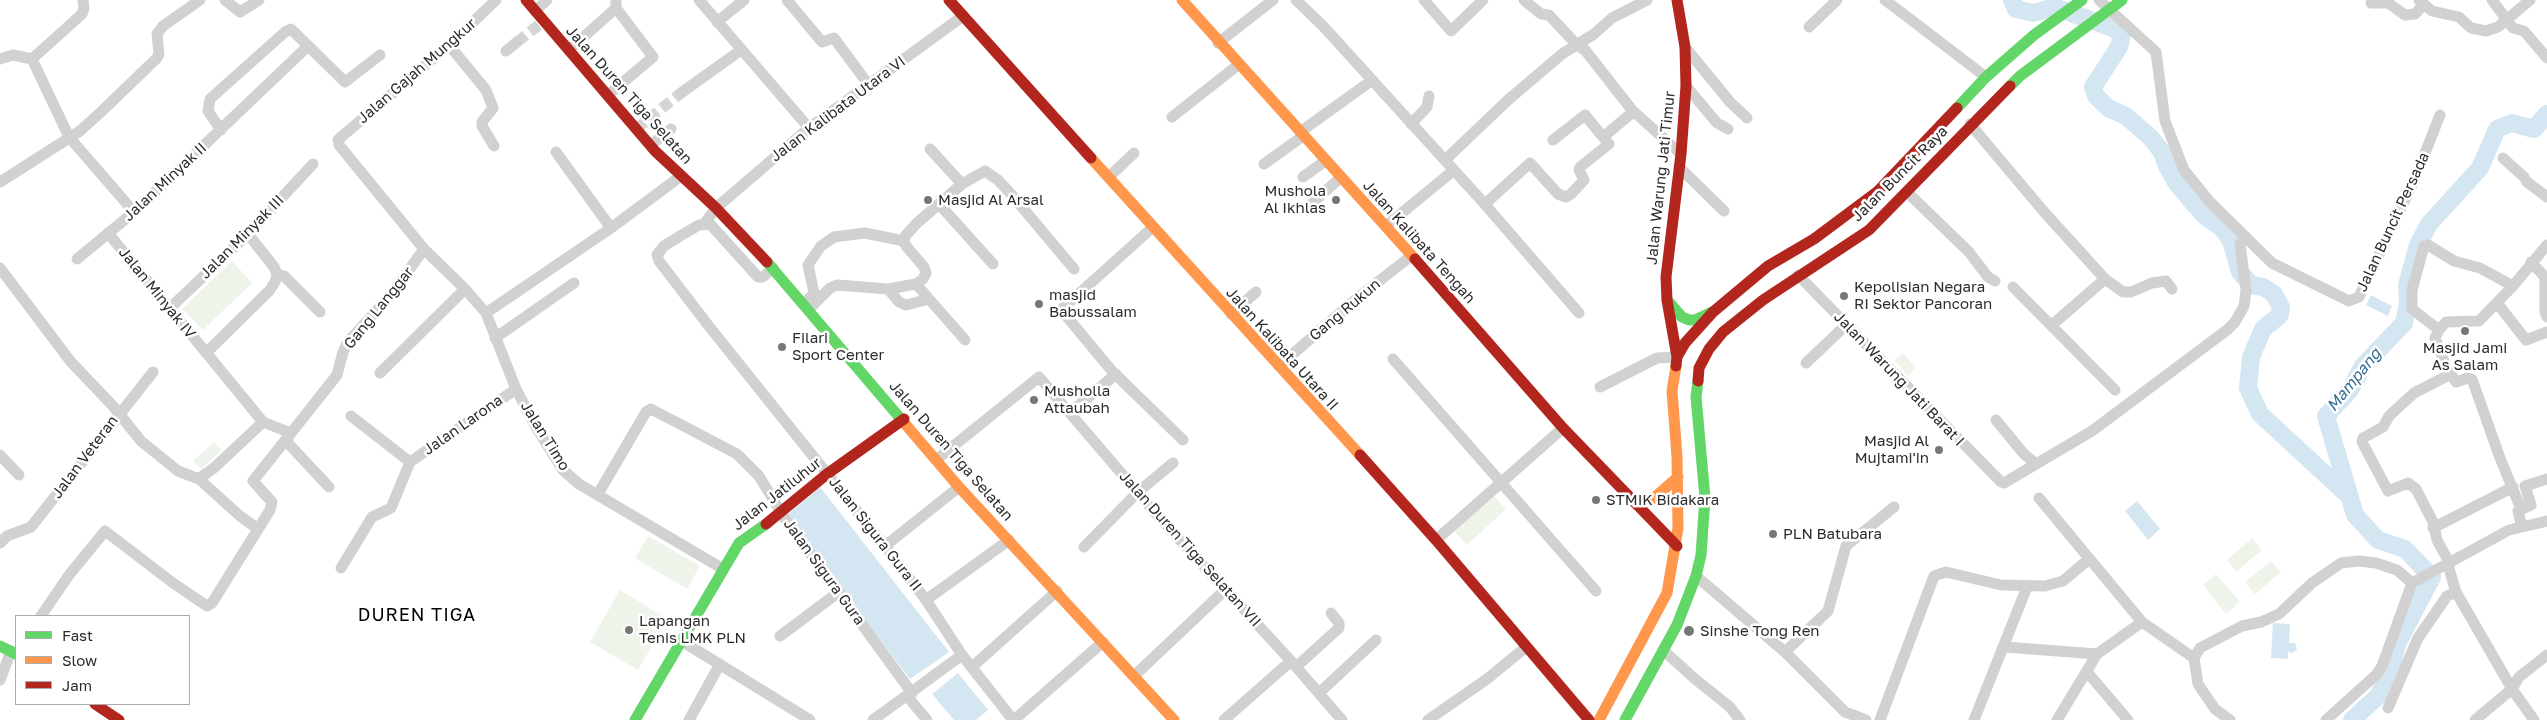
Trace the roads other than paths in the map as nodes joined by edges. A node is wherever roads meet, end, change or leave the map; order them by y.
1 (83, 0) edge
2 (200, 0) edge
3 (225, 0) edge
4 (259, 0) edge
5 (496, 0) edge
6 (526, 0) edge
7 (547, 0) edge
8 (699, 0) edge
9 (744, 0) edge
10 (787, 0) edge
11 (949, 0) edge
12 (1182, 0) edge
13 (1273, 0) edge
14 (1296, 0) edge
15 (1424, 0) edge
16 (1483, 0) edge
17 (1524, 0) edge
18 (1647, 0) edge
19 (1677, 0) edge
20 (1837, 0) edge
21 (1885, 0) edge
22 (2099, 0) edge
23 (2122, 0) edge
24 (2492, 0) edge
25 (2530, 0) edge
26 (2386, 1) edge
27 (2080, 2) edge
28 (2422, 2) edge
29 (2371, 3) dead end
30 (616, 4) edge
31 (2109, 10) junction
32 (535, 11) junction
33 (963, 16) junction
34 (2508, 20) junction
35 (718, 22) junction
36 (1809, 27) dead end
37 (518, 42) tunnel mouth
38 (1218, 43) junction
39 (449, 45) junction
40 (1577, 45) junction
41 (308, 46) junction
42 (1685, 47) junction
43 (569, 50) junction
44 (741, 50) junction
45 (506, 51) dead end
46 (380, 55) dead end
47 (2547, 58) edge
48 (0, 59) edge
49 (32, 59) junction
50 (1238, 64) junction
51 (1986, 77) junction
52 (1371, 81) junction
53 (868, 84) junction
54 (1686, 86) junction
55 (681, 93) tunnel mouth
56 (608, 96) junction
57 (1429, 96) dead end
58 (1634, 112) junction
59 (2440, 115) dead end
60 (1172, 117) dead end
61 (1747, 118) dead end
62 (1411, 124) junction
63 (1970, 124) junction
64 (809, 128) junction
65 (671, 129) dead end
66 (1728, 129) dead end
67 (221, 130) junction
68 (1301, 134) junction
69 (1603, 136) junction
70 (69, 137) junction
71 (338, 140) joint
72 (1553, 140) dead end
73 (651, 145) junction
74 (494, 146) dead end
75 (930, 149) dead end
76 (556, 152) dead end
77 (1134, 153) dead end
78 (1681, 154) junction
79 (2503, 158) dead end
80 (1325, 160) junction
81 (1445, 160) junction
82 (313, 164) dead end
83 (1264, 164) dead end
84 (1679, 167) junction
85 (1454, 170) junction
86 (681, 176) junction
87 (1109, 177) junction
88 (1303, 177) dead end
89 (1340, 178) junction
90 (0, 182) edge
91 (962, 184) junction
92 (1907, 192) junction
93 (2547, 197) edge
94 (939, 204) junction
95 (1485, 204) junction
96 (1308, 207) dead end
97 (716, 208) junction
98 (1724, 211) dead end
99 (134, 212) junction
100 (704, 224) junction
101 (1386, 226) junction
102 (1153, 227) junction
103 (611, 228) junction
104 (108, 234) junction
105 (248, 234) junction
106 (904, 241) junction
107 (2240, 244) dead end
108 (2547, 245) edge
109 (424, 249) junction
110 (1411, 256) junction
111 (77, 259) dead end
112 (2531, 262) junction
113 (993, 264) dead end
114 (0, 268) edge
115 (773, 268) junction
116 (1074, 269) dead end
117 (277, 274) junction
118 (1798, 275) junction
119 (2105, 279) junction
120 (1995, 281) dead end
121 (574, 283) dead end
122 (916, 284) junction
123 (813, 286) junction
124 (2513, 286) junction
125 (2013, 287) dead end
126 (465, 289) junction
127 (888, 289) junction
128 (2172, 289) dead end
129 (1256, 292) dead end
130 (822, 296) junction
131 (929, 299) junction
132 (1667, 300) junction
133 (2497, 302) junction
134 (807, 306) junction
135 (170, 308) junction
136 (320, 312) dead end
137 (1578, 312) dead end
138 (1713, 312) junction
139 (486, 313) junction
140 (1231, 314) junction
141 (2547, 317) edge
142 (1846, 325) junction
143 (2052, 325) junction
144 (2438, 330) junction
145 (2547, 332) edge
146 (495, 338) junction
147 (965, 340) dead end
148 (206, 353) junction
149 (1677, 357) junction
150 (1393, 359) dead end
151 (1806, 363) dead end
152 (1279, 366) junction
153 (153, 372) dead end
154 (380, 372) dead end
155 (1116, 374) junction
156 (2449, 375) junction
157 (1600, 387) dead end
158 (516, 389) junction
159 (2116, 390) dead end
160 (1070, 412) junction
161 (120, 415) junction
162 (351, 416) dead end
163 (904, 419) junction
164 (1996, 420) dead end
165 (263, 422) junction
166 (1563, 428) junction
167 (288, 437) junction
168 (1183, 440) dead end
169 (0, 456) edge
170 (936, 460) junction
171 (410, 462) junction
172 (1174, 463) dead end
173 (2036, 463) junction
174 (827, 474) junction
175 (19, 475) dead end
176 (1678, 477) junction
177 (199, 479) junction
178 (2547, 479) edge
179 (1502, 482) junction
180 (329, 487) dead end
181 (959, 487) junction
182 (2513, 487) junction
183 (1138, 492) junction
184 (598, 494) junction
185 (2039, 498) dead end
186 (1635, 503) junction
187 (1894, 507) dead end
188 (2521, 509) junction
189 (782, 513) junction
190 (2547, 521) edge
191 (2522, 527) junction
192 (2433, 528) junction
193 (258, 530) junction
194 (1009, 540) junction
195 (1436, 540) junction
196 (0, 542) edge
197 (885, 546) junction
198 (1677, 546) junction
199 (1084, 547) dead end
200 (2089, 559) junction
201 (2447, 567) junction
202 (341, 568) dead end
203 (723, 569) junction
204 (1696, 576) junction
205 (2416, 581) junction
206 (2027, 587) junction
207 (2455, 587) junction
208 (1226, 590) junction
209 (1057, 591) junction
210 (1596, 591) dead end
211 (839, 592) junction
212 (926, 600) junction
213 (1331, 613) dead end
214 (42, 615) edge
215 (2142, 622) junction
216 (780, 636) dead end
217 (680, 640) junction
218 (1376, 640) dead end
219 (1103, 642) junction
220 (1526, 647) junction
221 (2005, 648) junction
222 (1664, 650) junction
223 (12, 652) edge
224 (1785, 652) junction
225 (2097, 654) junction
226 (962, 655) junction
227 (2547, 655) edge
228 (2194, 658) junction
229 (720, 664) junction
230 (1294, 664) junction
231 (972, 667) junction
232 (2088, 673) junction
233 (1134, 676) junction
234 (0, 680) edge
235 (2512, 689) junction
236 (1319, 693) junction
237 (909, 694) junction
238 (96, 705) edge
239 (2388, 708) dead end
240 (1172, 719) edge
241 (119, 720) edge
242 (635, 720) edge
243 (689, 720) edge
244 (810, 720) edge
245 (873, 720) edge
246 (927, 720) edge
247 (1013, 720) edge
248 (1224, 720) edge
249 (1342, 720) edge
250 (1428, 720) edge
251 (1589, 720) edge
252 (1599, 720) edge
253 (1625, 720) edge
254 (1740, 720) edge
255 (1866, 720) edge
256 (1880, 720) edge
257 (1974, 720) edge
258 (2057, 720) edge
259 (2128, 720) edge
260 (2230, 720) edge
261 (2326, 720) edge
262 (2475, 720) edge
263 (2534, 720) edge

1 - 49 street
2 - 70 street
3 - 4 street
5 - 39 street, Jalan Gajah Mungkur
6 - 32 street, Jalan Duren Tiga Selatan
7 - 32 street
8 - 35 street
9 - 35 street
10 - 53 street
11 - 33 street, Jalan Kalibata Utara II
12 - 38 street, Jalan Kalibata Tengah
13 - 38 street
14 - 52 street
15 - 16 street
17 - 40 street
18 - 40 street
19 - 42 street, Jalan Warung Jati Timur
20 - 36 street
21 - 51 street
22 - 31 street, Jalan Buncit Persada
23 - 31 street, Jalan Buncit Raya
24 - 34 street
25 - 34 street
26 - 28 street
26 - 29 street
27 - 51 street, Jalan Buncit Raya
28 - 34 street
30 - 43 street
30 - 56 street
31 - 59 street, Jalan Buncit Persada
31 - 63 street, Jalan Buncit Raya
32 - 43 street, Jalan Duren Tiga Selatan
33 - 53 street, Jalan Kalibata Utara VI
33 - 87 street, Jalan Kalibata Utara II
34 - 47 street
35 - 44 street
37 - 45 street
38 - 50 street, Jalan Kalibata Tengah
39 - 71 street, Jalan Gajah Mungkur
39 - 74 street
40 - 58 street
40 - 81 street
41 - 46 street
41 - 67 street, Jalan Minyak II
41 - 67 street
42 - 54 street, Jalan Warung Jati Timur
42 - 61 street
43 - 56 street, Jalan Duren Tiga Selatan
44 - 55 street
44 - 64 street
48 - 49 street
49 - 70 street
50 - 60 street
50 - 68 street, Jalan Kalibata Tengah
51 - 138 street, Jalan Buncit Raya
52 - 62 street
52 - 68 street
53 - 64 street, Jalan Kalibata Utara VI
54 - 66 street
54 - 78 street, Jalan Warung Jati Timur
56 - 73 street, Jalan Duren Tiga Selatan
57 - 62 street
58 - 69 street
58 - 78 street
62 - 81 street
63 - 92 street, Jalan Buncit Raya
63 - 119 street
64 - 97 street, Jalan Kalibata Utara VI
65 - 73 street
67 - 99 street, Jalan Minyak II
68 - 80 street, Jalan Kalibata Tengah
68 - 83 street
69 - 72 street
69 - 95 street
70 - 90 street
70 - 99 street
71 - 109 street, Jalan Timo
73 - 86 street, Jalan Duren Tiga Selatan
75 - 91 street
76 - 103 street
77 - 87 street
78 - 84 street, Jalan Warung Jati Timur
79 - 93 street
80 - 88 street
80 - 89 street, Jalan Kalibata Tengah
81 - 85 street
82 - 105 street, Jalan Minyak III
84 - 98 street
84 - 132 street, Jalan Warung Jati Timur
85 - 95 street
85 - 101 street
86 - 97 street, Jalan Duren Tiga Selatan
86 - 103 street
87 - 102 street, Jalan Kalibata Utara II
89 - 96 street
89 - 101 street, Jalan Kalibata Tengah
91 - 94 street
91 - 116 street
92 - 118 street, Jalan Buncit Raya
92 - 120 street
94 - 106 street
94 - 113 street
95 - 137 street
97 - 100 street, Jalan Sigura Gura II
97 - 115 street, Jalan Duren Tiga Selatan
99 - 104 street, Jalan Minyak II
100 - 115 street
100 - 174 street, Jalan Sigura Gura II
101 - 110 street, Jalan Kalibata Tengah
102 - 140 street, Jalan Kalibata Utara II
102 - 155 street
103 - 139 street
104 - 111 street, Jalan Minyak II
104 - 135 street, Jalan Minyak IV
105 - 117 street
105 - 135 street, Jalan Minyak III
106 - 122 street
106 - 123 street
107 - 173 street
108 - 112 street
109 - 126 street, Jalan Timo
109 - 167 street, Gang Langgar
110 - 152 street, Gang Rukun
110 - 166 street, Jalan Kalibata Tengah
112 - 124 street
112 - 141 street
114 - 161 street, Jalan Veteran
115 - 134 street, Jalan Duren Tiga Selatan
117 - 136 street
117 - 148 street, Jalan Minyak IV
118 - 142 street, Jalan Warung Jati Barat I
118 - 204 street, Jalan Buncit Raya
119 - 128 street
119 - 143 street
121 - 146 street
122 - 127 street
122 - 131 street
123 - 130 street
123 - 134 street
124 - 133 street
124 - 144 street
125 - 143 street
126 - 139 street, Jalan Timo
126 - 154 street
127 - 130 street
127 - 131 street
129 - 140 street
130 - 134 street
131 - 147 street
132 - 138 street
132 - 149 street, Jalan Warung Jati Timur
133 - 144 street
133 - 145 street
134 - 163 street, Jalan Duren Tiga Selatan
135 - 148 street, Jalan Minyak IV
138 - 149 street, Jalan Buncit Raya
139 - 146 street, Jalan Timo
140 - 152 street, Jalan Kalibata Utara II
142 - 151 street
142 - 173 street, Jalan Warung Jati Barat I
143 - 159 street
144 - 156 street
146 - 158 street, Jalan Timo
148 - 165 street, Jalan Minyak IV
149 - 157 street
149 - 176 street
150 - 179 street
152 - 195 street, Jalan Kalibata Utara II
153 - 161 street
155 - 160 street
155 - 168 street
156 - 182 street
156 - 192 street
158 - 171 street, Jalan Larona
158 - 184 street, Jalan Timo
160 - 170 street, Jalan Duren Tiga Selatan VII
160 - 183 street, Jalan Duren Tiga Selatan VII
161 - 177 street
161 - 196 street, Jalan Veteran
162 - 171 street, Jalan Larona
163 - 170 street, Jalan Duren Tiga Selatan
163 - 174 street, Jalan Jatiluhur
164 - 173 street
165 - 167 street
165 - 177 street
166 - 179 street
166 - 186 street, Jalan Kalibata Tengah
167 - 180 street
167 - 193 street
169 - 175 street
170 - 181 street, Jalan Duren Tiga Selatan
171 - 202 street, Jalan Larona
172 - 183 street
174 - 189 street, Jalan Jatiluhur
174 - 197 street, Jalan Sigura Gura II
176 - 186 street
176 - 198 street
177 - 193 street
178 - 188 street
179 - 195 street
179 - 210 street
181 - 194 street, Jalan Duren Tiga Selatan
181 - 197 street
182 - 188 street
182 - 192 street
183 - 199 street
183 - 208 street, Jalan Duren Tiga Selatan VII
184 - 189 street, Jalan Sigura Gura
184 - 203 street, Jalan Timo
185 - 200 street
186 - 198 street, Jalan Kalibata Tengah
187 - 224 street
188 - 191 street
189 - 203 street, Jalan Jatiluhur
189 - 211 street, Jalan Sigura Gura
190 - 191 street
191 - 201 street
192 - 201 street
193 - 214 street
194 - 209 street, Jalan Duren Tiga Selatan
194 - 212 street
195 - 220 street, Jalan Kalibata Utara II
197 - 212 street, Jalan Sigura Gura II
198 - 252 street
200 - 206 street
200 - 215 street
201 - 205 street
201 - 207 street
203 - 217 street, Jalan Jatiluhur
204 - 222 street, Jalan Buncit Raya
204 - 224 street
205 - 228 street
205 - 261 street
206 - 221 street
206 - 256 street
207 - 235 street
207 - 239 street
208 - 230 street, Jalan Duren Tiga Selatan VII
208 - 233 street
209 - 219 street, Jalan Duren Tiga Selatan
209 - 231 street
211 - 216 street
211 - 237 street, Jalan Sigura Gura
212 - 226 street, Jalan Sigura Gura II
213 - 230 street
215 - 225 street
215 - 228 street
217 - 229 street
217 - 242 street, Jalan Jatiluhur
218 - 236 street
219 - 233 street, Jalan Duren Tiga Selatan
219 - 247 street
220 - 250 street
220 - 251 street, Jalan Kalibata Utara II
221 - 225 street
221 - 257 street
222 - 253 street, Jalan Buncit Raya
222 - 254 street
223 - 234 street
224 - 255 street
225 - 232 street
226 - 231 street, Jalan Sigura Gura II
226 - 237 street
227 - 235 street
228 - 260 street
229 - 243 street
229 - 244 street
230 - 236 street, Jalan Duren Tiga Selatan VII
230 - 248 street
231 - 247 street, Jalan Sigura Gura II
232 - 258 street
232 - 259 street
233 - 240 street, Jalan Duren Tiga Selatan
235 - 262 street
235 - 263 street
236 - 249 street, Jalan Duren Tiga Selatan VII
237 - 245 street
237 - 246 street, Jalan Sigura Gura
238 - 241 street

